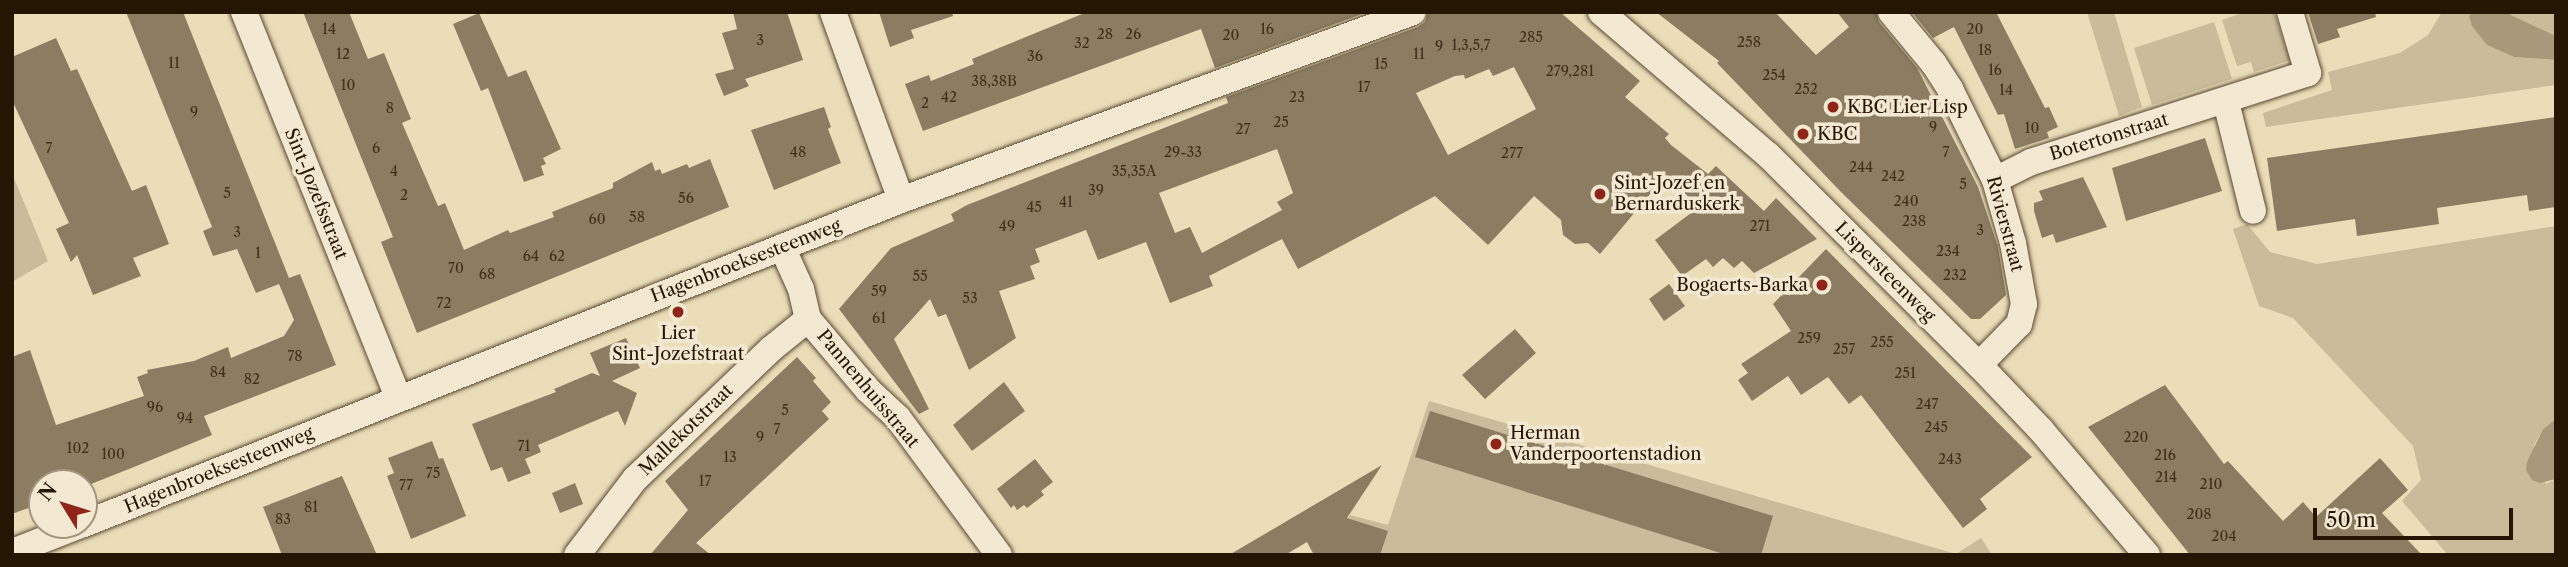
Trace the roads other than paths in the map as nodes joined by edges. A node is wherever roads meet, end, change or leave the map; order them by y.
1 (244, 12) edge
2 (833, 12) edge
3 (1413, 12) edge
4 (1601, 12) edge
5 (1891, 12) edge
6 (2290, 12) edge
7 (2226, 102) junction
8 (1995, 180) junction
9 (901, 200) junction
10 (2253, 211) dead end
11 (782, 247) junction
12 (808, 319) junction
13 (1979, 365) junction
14 (393, 387) junction
15 (98, 517) edge
16 (44, 539) edge
17 (12, 552) edge
18 (578, 555) edge
19 (999, 555) edge
20 (2147, 555) edge

1 - 14 street, Sint-Jozefsstraat
2 - 9 street
3 - 9 street, Hagenbroeksesteenweg
4 - 13 street, Lispersteenweg
5 - 8 street, Rivierstraat
6 - 7 street, Botertonstraat
7 - 8 street, Botertonstraat
7 - 10 street
8 - 13 street, Rivierstraat
9 - 11 street, Hagenbroeksesteenweg
11 - 12 street, Pannenhuisstraat
11 - 14 street, Hagenbroeksesteenweg
12 - 18 street, Mallekotstraat
12 - 19 street, Pannenhuisstraat
13 - 20 street, Lispersteenweg
14 - 15 street, Hagenbroeksesteenweg
16 - 17 street, Hagenbroeksesteenweg

